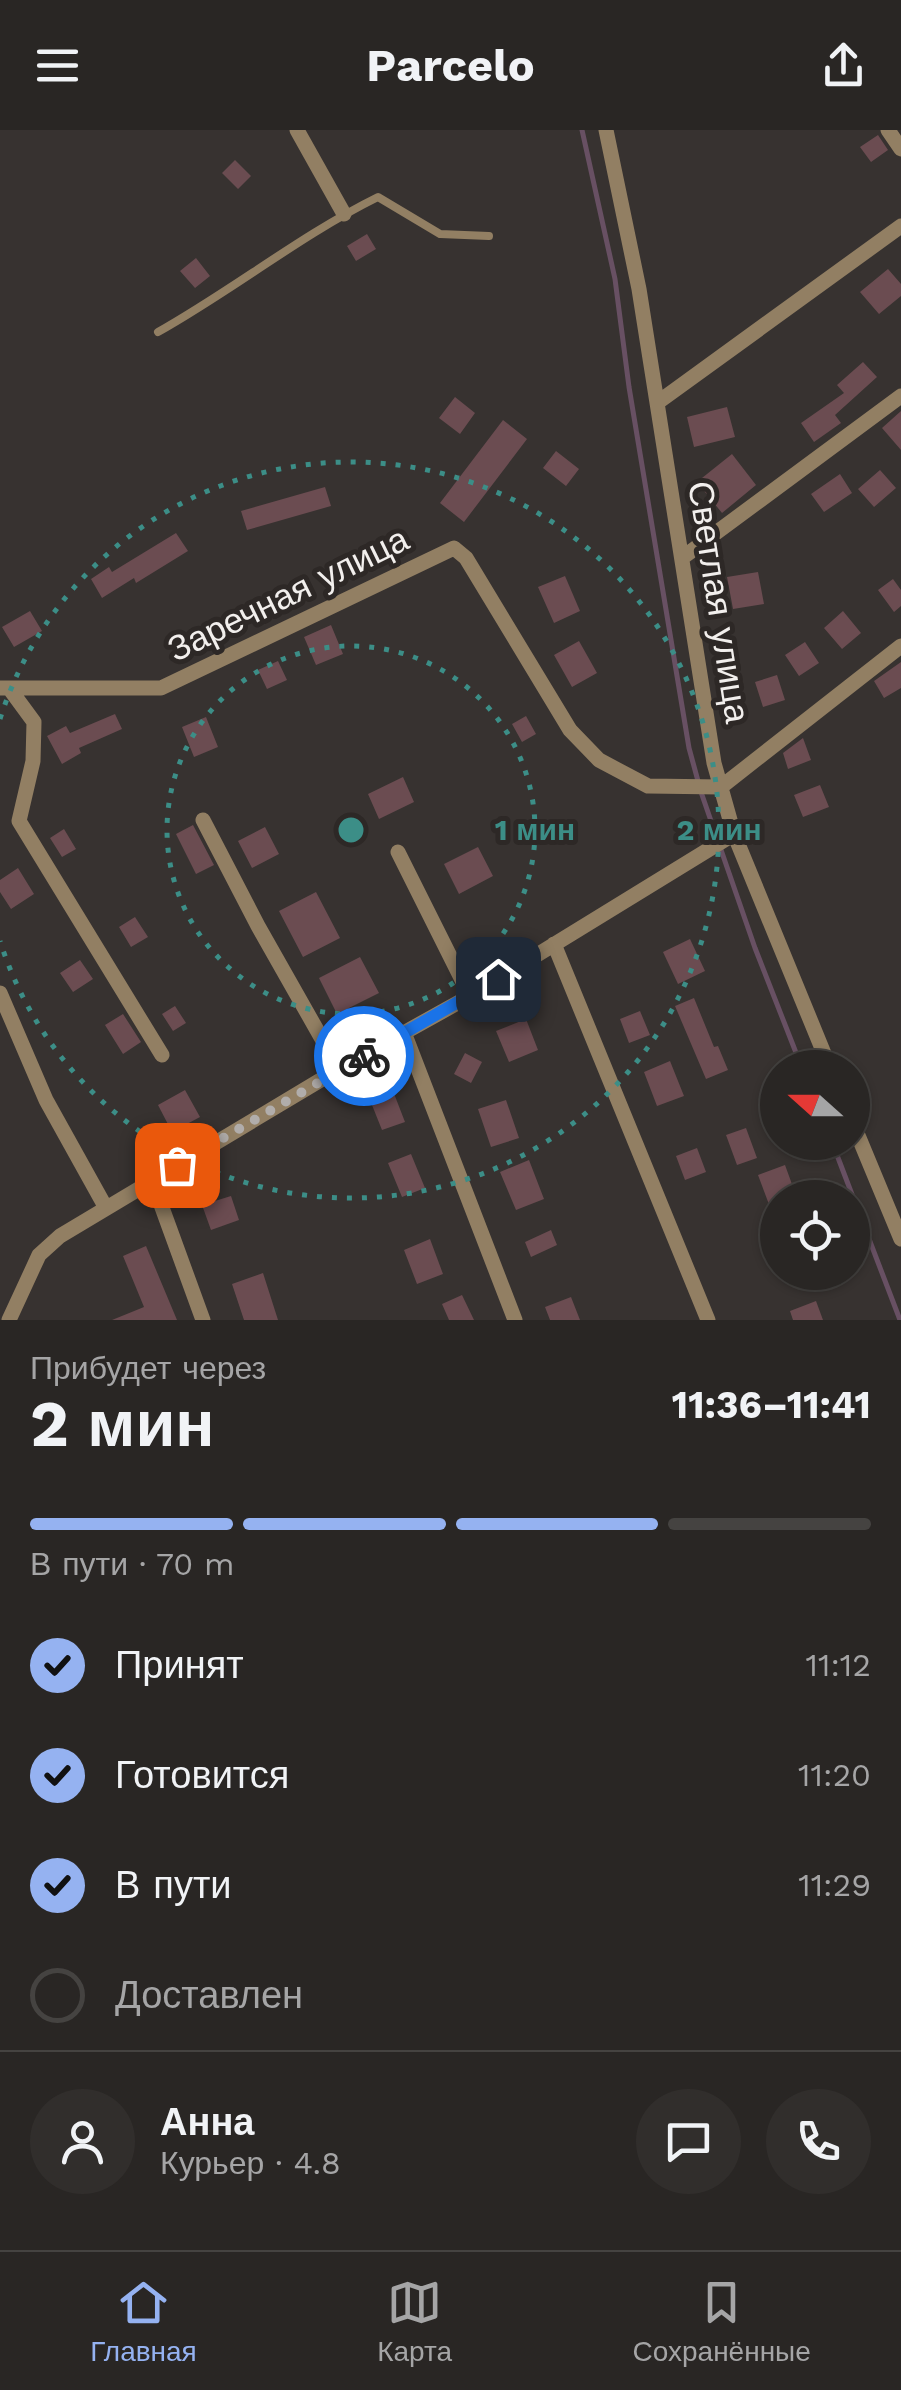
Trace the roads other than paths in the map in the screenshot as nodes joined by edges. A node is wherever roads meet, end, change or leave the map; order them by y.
1 (298, 130) edge
2 (606, 130) edge
3 (888, 130) edge
4 (901, 149) edge
5 (344, 214) junction
6 (901, 226) edge
7 (489, 236) dead end
8 (158, 332) dead end
9 (901, 396) edge
10 (658, 404) junction
11 (682, 558) junction
12 (901, 646) edge
13 (5, 688) edge
14 (721, 787) junction
15 (203, 820) dead end
16 (734, 834) junction
17 (398, 852) dead end
18 (554, 944) junction
19 (0, 993) edge
20 (470, 996) junction
21 (405, 1035) junction
22 (823, 1050) edge
23 (162, 1054) dead end
24 (339, 1069) junction
25 (868, 1160) edge
26 (152, 1180) junction
27 (106, 1208) junction
28 (901, 1239) edge
29 (9, 1320) edge
30 (203, 1320) edge
31 (515, 1320) edge
32 (708, 1320) edge

1 - 5 street
2 - 10 street, Светлая улица
3 - 4 street
5 - 7 lane
5 - 8 lane
6 - 10 street
9 - 11 street
10 - 11 street, Светлая улица
11 - 14 street, Светлая улица
12 - 14 street
13 - 14 street, Заречная улица
13 - 23 street
14 - 16 street, Светлая улица
15 - 24 street
16 - 18 street
16 - 22 street, Светлая улица
17 - 20 street
18 - 20 street
18 - 32 street
19 - 27 street
20 - 21 street
21 - 24 street
21 - 31 street
24 - 26 street
25 - 28 street
26 - 27 street
26 - 30 street
27 - 29 street

